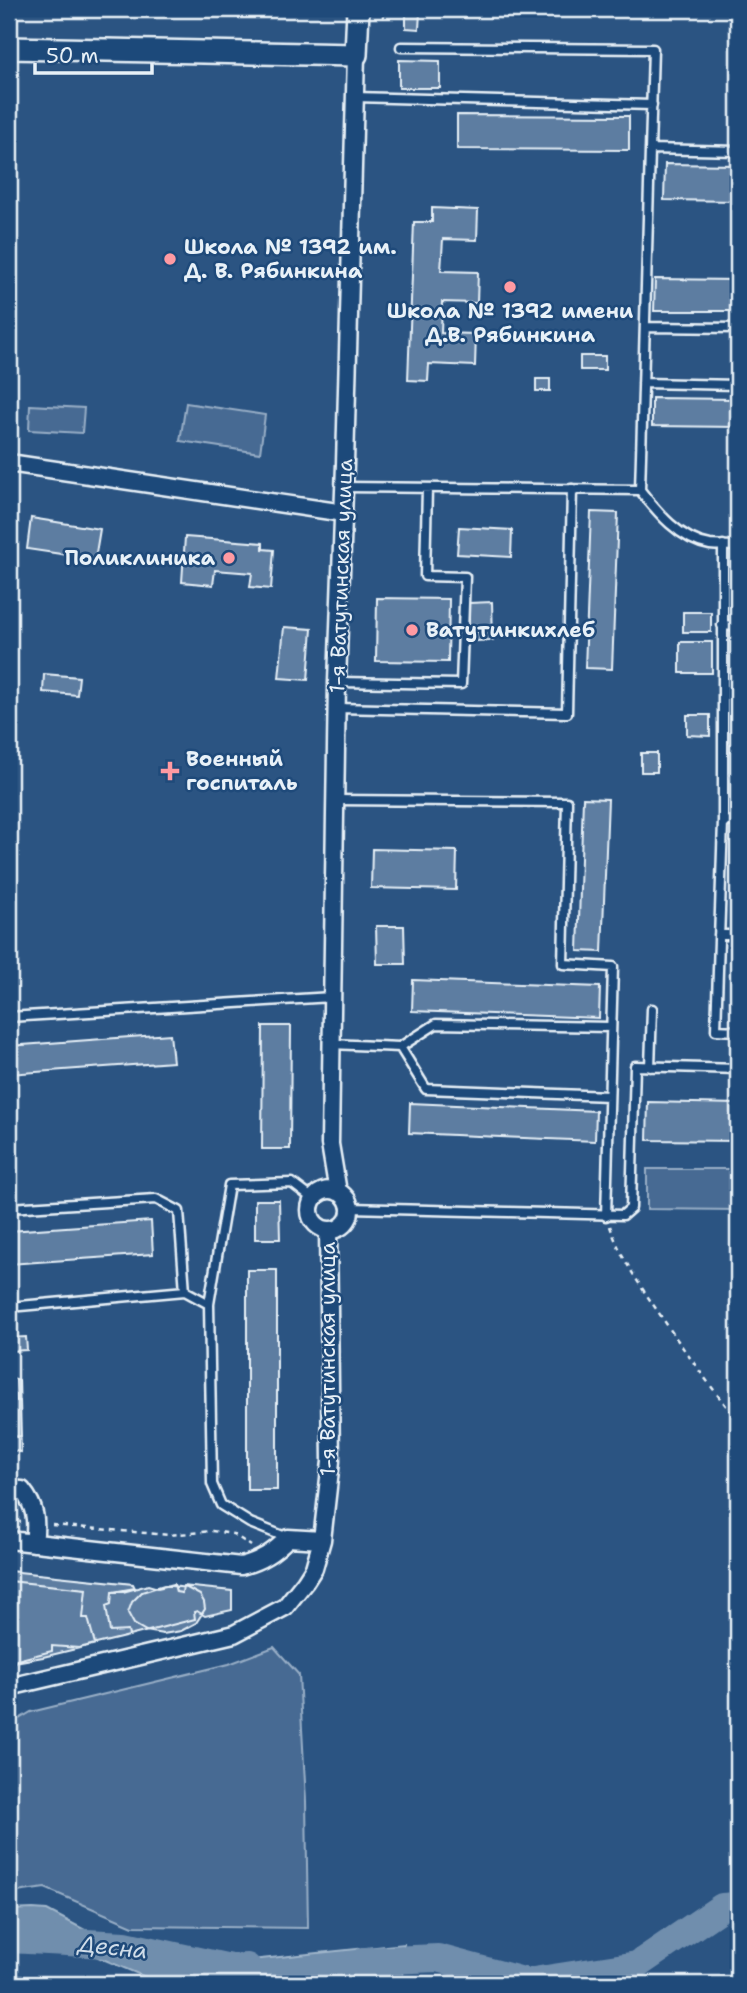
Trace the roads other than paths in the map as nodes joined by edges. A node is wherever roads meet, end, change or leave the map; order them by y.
1 (358, 9) edge
2 (401, 47) dead end
3 (9, 48) edge
4 (356, 55) junction
5 (355, 97) junction
6 (652, 105) junction
7 (650, 149) junction
8 (738, 151) edge
9 (645, 327) junction
10 (738, 328) edge
11 (643, 383) junction
12 (738, 385) edge
13 (9, 463) edge
14 (345, 487) junction
15 (427, 488) junction
16 (572, 489) junction
17 (640, 490) junction
18 (344, 513) junction
19 (723, 545) junction
20 (738, 546) edge
21 (722, 625) junction
22 (738, 626) edge
23 (337, 682) junction
24 (336, 708) junction
25 (335, 800) junction
26 (723, 821) junction
27 (738, 822) edge
28 (719, 935) junction
29 (738, 935) edge
30 (332, 997) junction
31 (652, 1009) dead end
32 (9, 1017) edge
33 (611, 1027) junction
34 (738, 1031) edge
35 (331, 1044) junction
36 (400, 1047) junction
37 (650, 1067) junction
38 (738, 1069) edge
39 (609, 1096) junction
40 (330, 1144) junction
41 (338, 1192) junction
42 (316, 1196) junction
43 (9, 1208) edge
44 (350, 1208) junction
45 (606, 1216) junction
46 (328, 1230) junction
47 (185, 1291) junction
48 (209, 1304) junction
49 (9, 1307) edge
50 (9, 1489) edge
51 (288, 1538) junction
52 (9, 1540) edge
53 (322, 1540) junction
54 (34, 1543) junction
55 (9, 1687) edge

1 - 4 street, 1-я Ватутинская улица
2 - 6 lane
3 - 4 street
4 - 5 street, 1-я Ватутинская улица
5 - 6 lane
5 - 14 street, 1-я Ватутинская улица
6 - 7 lane
7 - 8 lane
7 - 9 lane
9 - 10 lane
9 - 11 lane
11 - 12 lane
11 - 17 lane
13 - 18 street
14 - 15 lane
14 - 18 street, 1-я Ватутинская улица
15 - 16 lane
15 - 23 lane
16 - 17 lane
16 - 24 lane
17 - 19 lane
18 - 23 street, 1-я Ватутинская улица
19 - 20 lane
19 - 21 lane
21 - 22 lane
21 - 26 lane
23 - 24 street, 1-я Ватутинская улица
24 - 25 street, 1-я Ватутинская улица
25 - 30 street, 1-я Ватутинская улица
25 - 33 lane
26 - 27 lane
26 - 28 lane
28 - 29 lane
28 - 34 lane
30 - 32 lane
30 - 35 street, 1-я Ватутинская улица
31 - 37 lane
33 - 36 lane
33 - 39 lane
35 - 36 lane
35 - 40 street, 1-я Ватутинская улица
36 - 39 lane
37 - 38 lane
37 - 45 lane
39 - 45 lane
40 - 41 street, 1-я Ватутинская улица
40 - 42 street, 1-я Ватутинская улица
41 - 42 street
41 - 44 street
42 - 46 street
42 - 48 lane
43 - 47 lane
44 - 45 lane
44 - 46 street
46 - 53 street, 1-я Ватутинская улица
47 - 48 lane
47 - 49 lane
48 - 51 lane
50 - 54 street
51 - 53 street
51 - 54 street
52 - 54 street
53 - 55 street, 1-я Ватутинская улица

